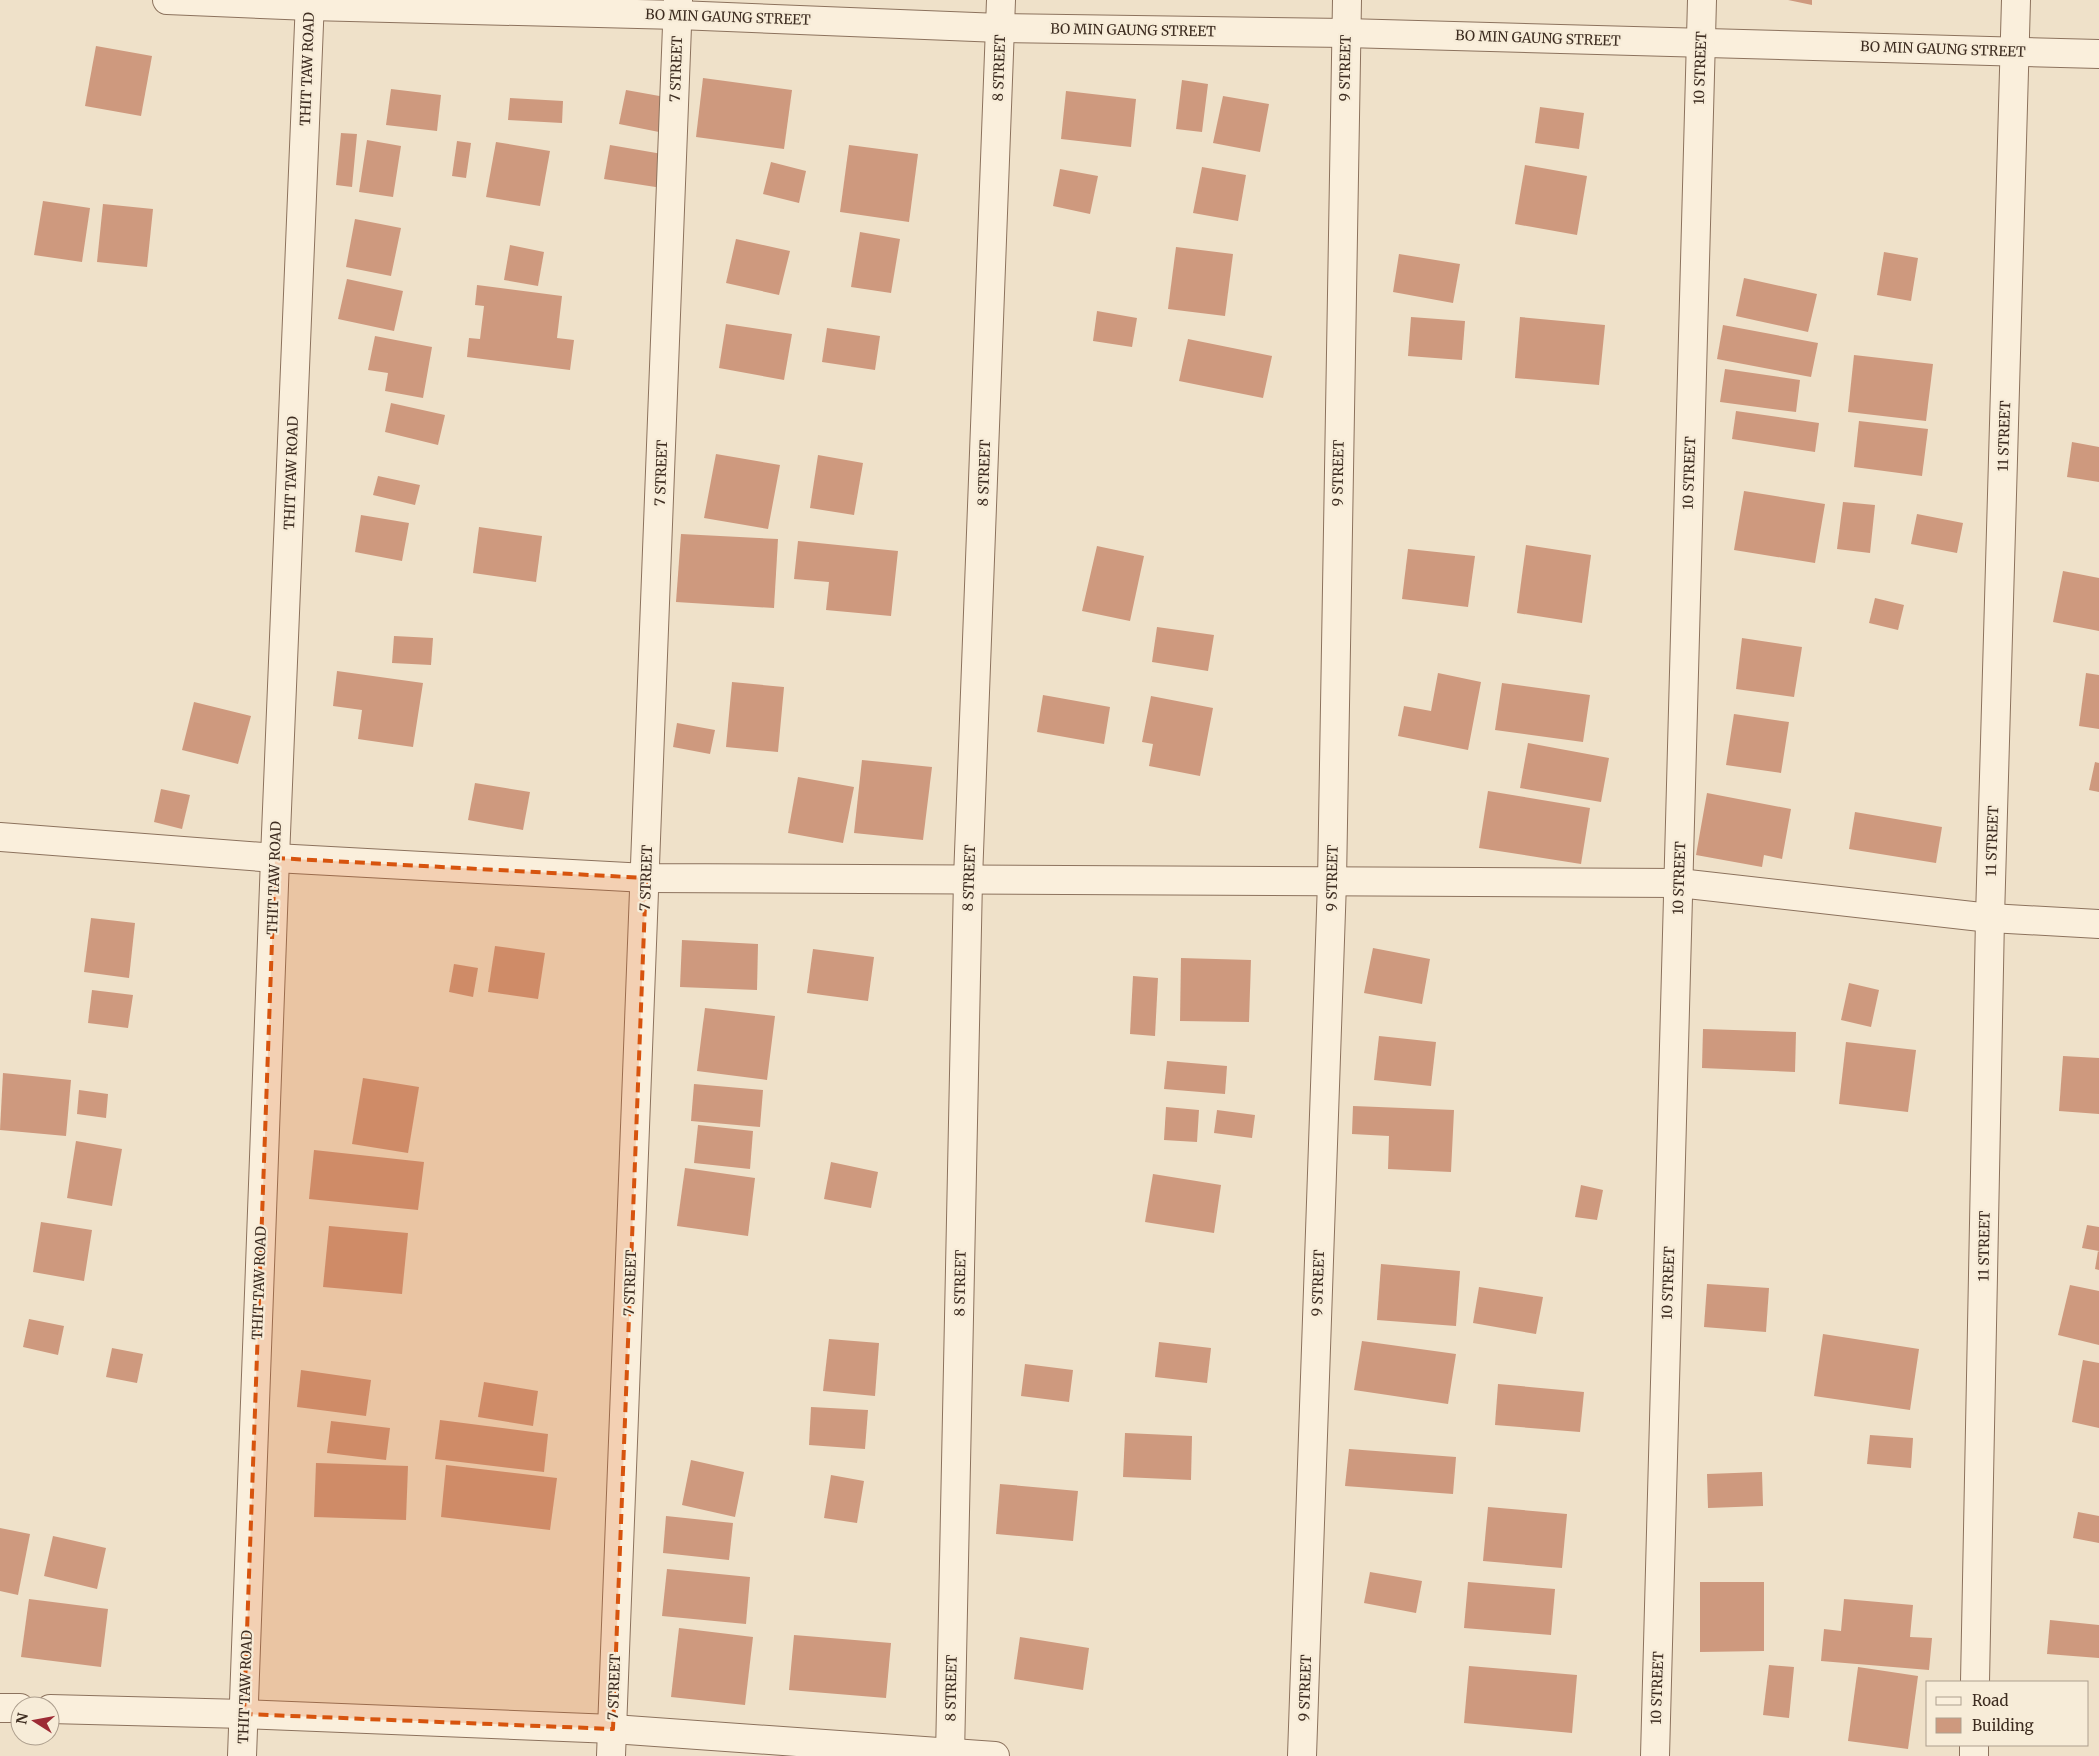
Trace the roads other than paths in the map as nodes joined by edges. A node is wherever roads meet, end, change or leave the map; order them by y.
1 (167, 0) edge
2 (1002, 0) edge
3 (1348, 0) edge
4 (1702, 0) edge
5 (2016, 0) edge
6 (310, 3) edge
7 (678, 8) edge
8 (1000, 28) junction
9 (1346, 33) junction
10 (1701, 42) junction
11 (2015, 51) junction
12 (2099, 54) edge
13 (0, 836) edge
14 (275, 858) junction
15 (646, 878) junction
16 (968, 879) junction
17 (1332, 882) junction
18 (1678, 883) junction
19 (1990, 918) junction
20 (2099, 924) edge
21 (1975, 1681) edge
22 (60, 1709) edge
23 (244, 1714) junction
24 (613, 1729) junction
25 (950, 1755) edge
26 (242, 1756) edge
27 (611, 1756) edge
28 (995, 1756) edge
29 (1302, 1756) edge
30 (1655, 1756) edge

1 - 6 street, BO MIN GAUNG STREET
2 - 8 street, 8 STREET
3 - 9 street, 9 STREET
4 - 10 street, 10 STREET
5 - 11 street, 11 STREET
6 - 7 street, BO MIN GAUNG STREET
6 - 14 street, THIT TAW ROAD
7 - 8 street, BO MIN GAUNG STREET
7 - 15 street, 7 STREET
8 - 9 street, BO MIN GAUNG STREET
8 - 16 street, 8 STREET
9 - 10 street, BO MIN GAUNG STREET
9 - 17 street, 9 STREET
10 - 11 street, BO MIN GAUNG STREET
10 - 18 street, 10 STREET
11 - 12 street, BO MIN GAUNG STREET
11 - 19 street, 11 STREET
13 - 14 street
14 - 15 street
14 - 23 street, THIT TAW ROAD
15 - 16 street
15 - 24 street, 7 STREET
16 - 17 street
16 - 25 street, 8 STREET
17 - 18 street
17 - 29 street, 9 STREET
18 - 19 street
18 - 30 street, 10 STREET
19 - 20 street
19 - 21 street, 11 STREET
22 - 23 street
23 - 24 street
23 - 26 street, THIT TAW ROAD
24 - 25 street
24 - 27 street, 7 STREET
25 - 28 street

